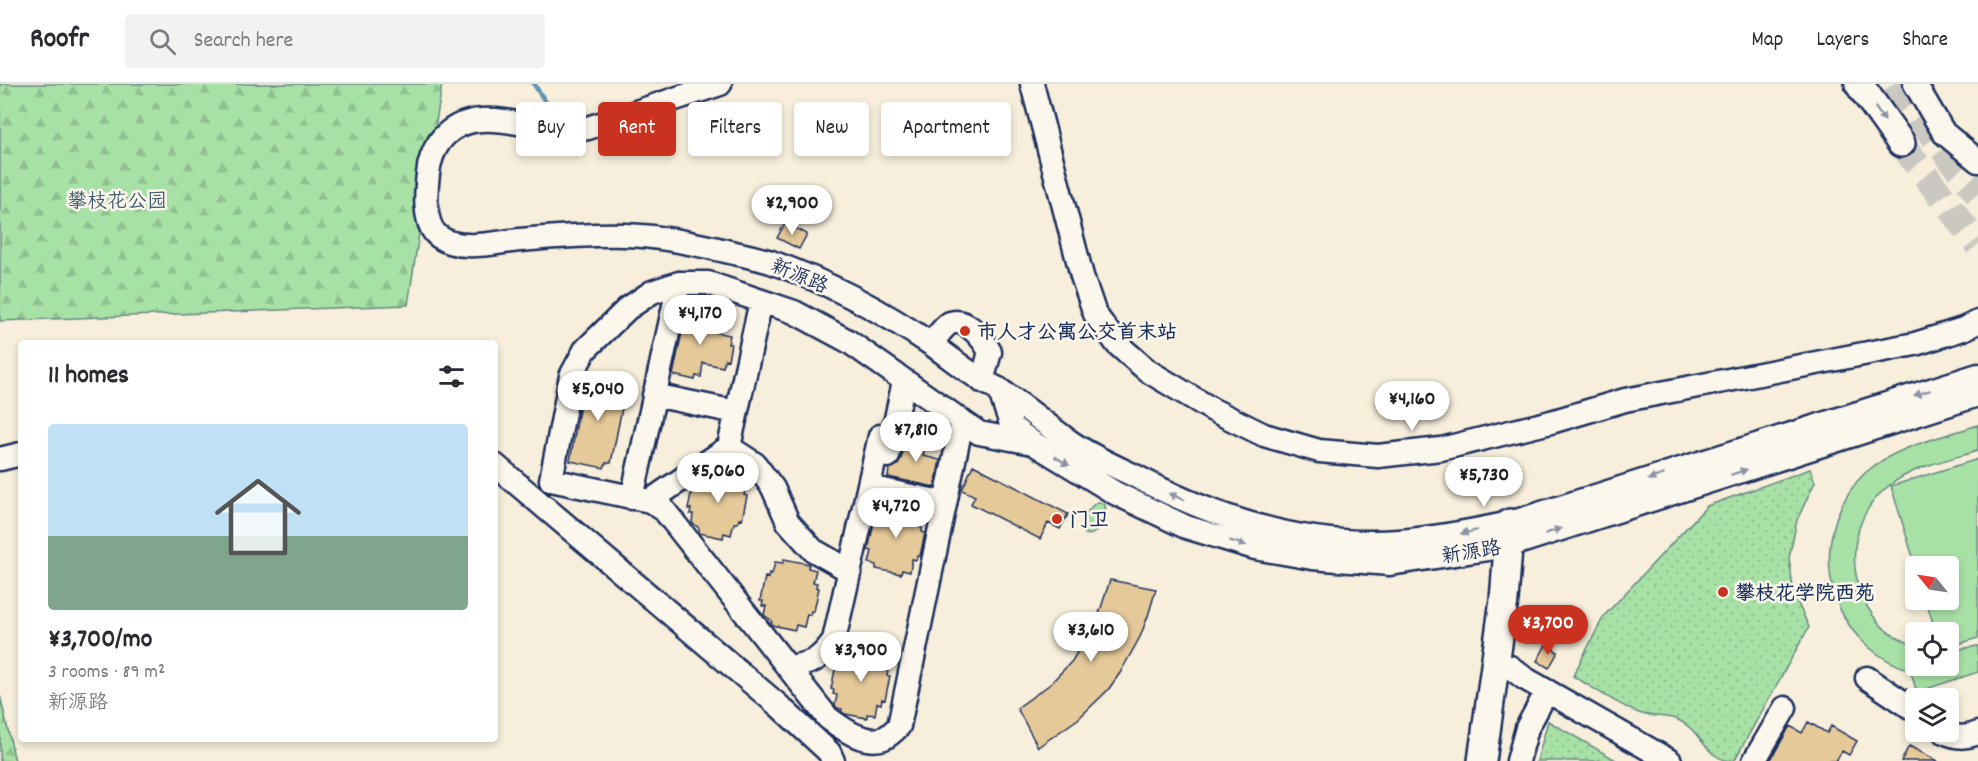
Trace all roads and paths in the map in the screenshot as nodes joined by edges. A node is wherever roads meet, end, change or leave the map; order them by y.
1 (720, 84) edge
2 (1032, 84) edge
3 (1859, 84) edge
4 (1915, 84) edge
5 (1901, 143) tunnel mouth
6 (1978, 161) edge
7 (679, 283) junction
8 (766, 302) junction
9 (1978, 322) edge
10 (931, 344) junction
11 (761, 353) dead end
12 (1978, 375) edge
13 (904, 381) junction
14 (990, 385) junction
15 (654, 395) junction
16 (1978, 395) edge
17 (736, 412) junction
18 (962, 422) junction
19 (880, 436) dead end
20 (1033, 443) junction
21 (729, 447) junction
22 (18, 454) edge
23 (0, 459) edge
24 (498, 468) edge
25 (875, 488) junction
26 (641, 500) junction
27 (945, 503) junction
28 (1509, 534) junction
29 (850, 571) junction
30 (788, 667) junction
31 (1510, 667) dead end
32 (1867, 678) dead end
33 (1547, 691) junction
34 (1905, 704) edge
35 (1785, 708) dead end
36 (1978, 733) edge
37 (1959, 737) edge
38 (833, 761) edge
39 (1482, 761) edge
40 (1518, 761) edge
41 (1670, 761) edge
42 (1754, 761) edge

1 - 10 street, 新源路
2 - 9 street
3 -> 5 main road
4 - 6 street
7 - 8 street
7 - 15 street
7 - 26 street
8 - 11 street
8 - 13 street
8 - 17 street
10 - 14 street, 新源路
10 - 14 street
12 -> 28 street, 新源路
13 - 18 street
13 - 25 street
14 - 20 street, 新源路
28 -> 14 street, 新源路
15 - 17 street
15 - 26 street
28 -> 16 street, 新源路
17 - 21 street
18 - 20 street
18 - 27 street
19 - 25 street
20 -> 28 street, 新源路
21 - 26 street
21 - 29 street
22 - 23 street
24 - 38 street
25 - 27 street
25 - 29 street
26 - 30 street
27 - 30 street
28 - 39 main road
29 - 30 street
31 - 33 street
32 - 34 street
33 - 40 street
33 - 41 street
35 - 42 street
36 - 37 street

